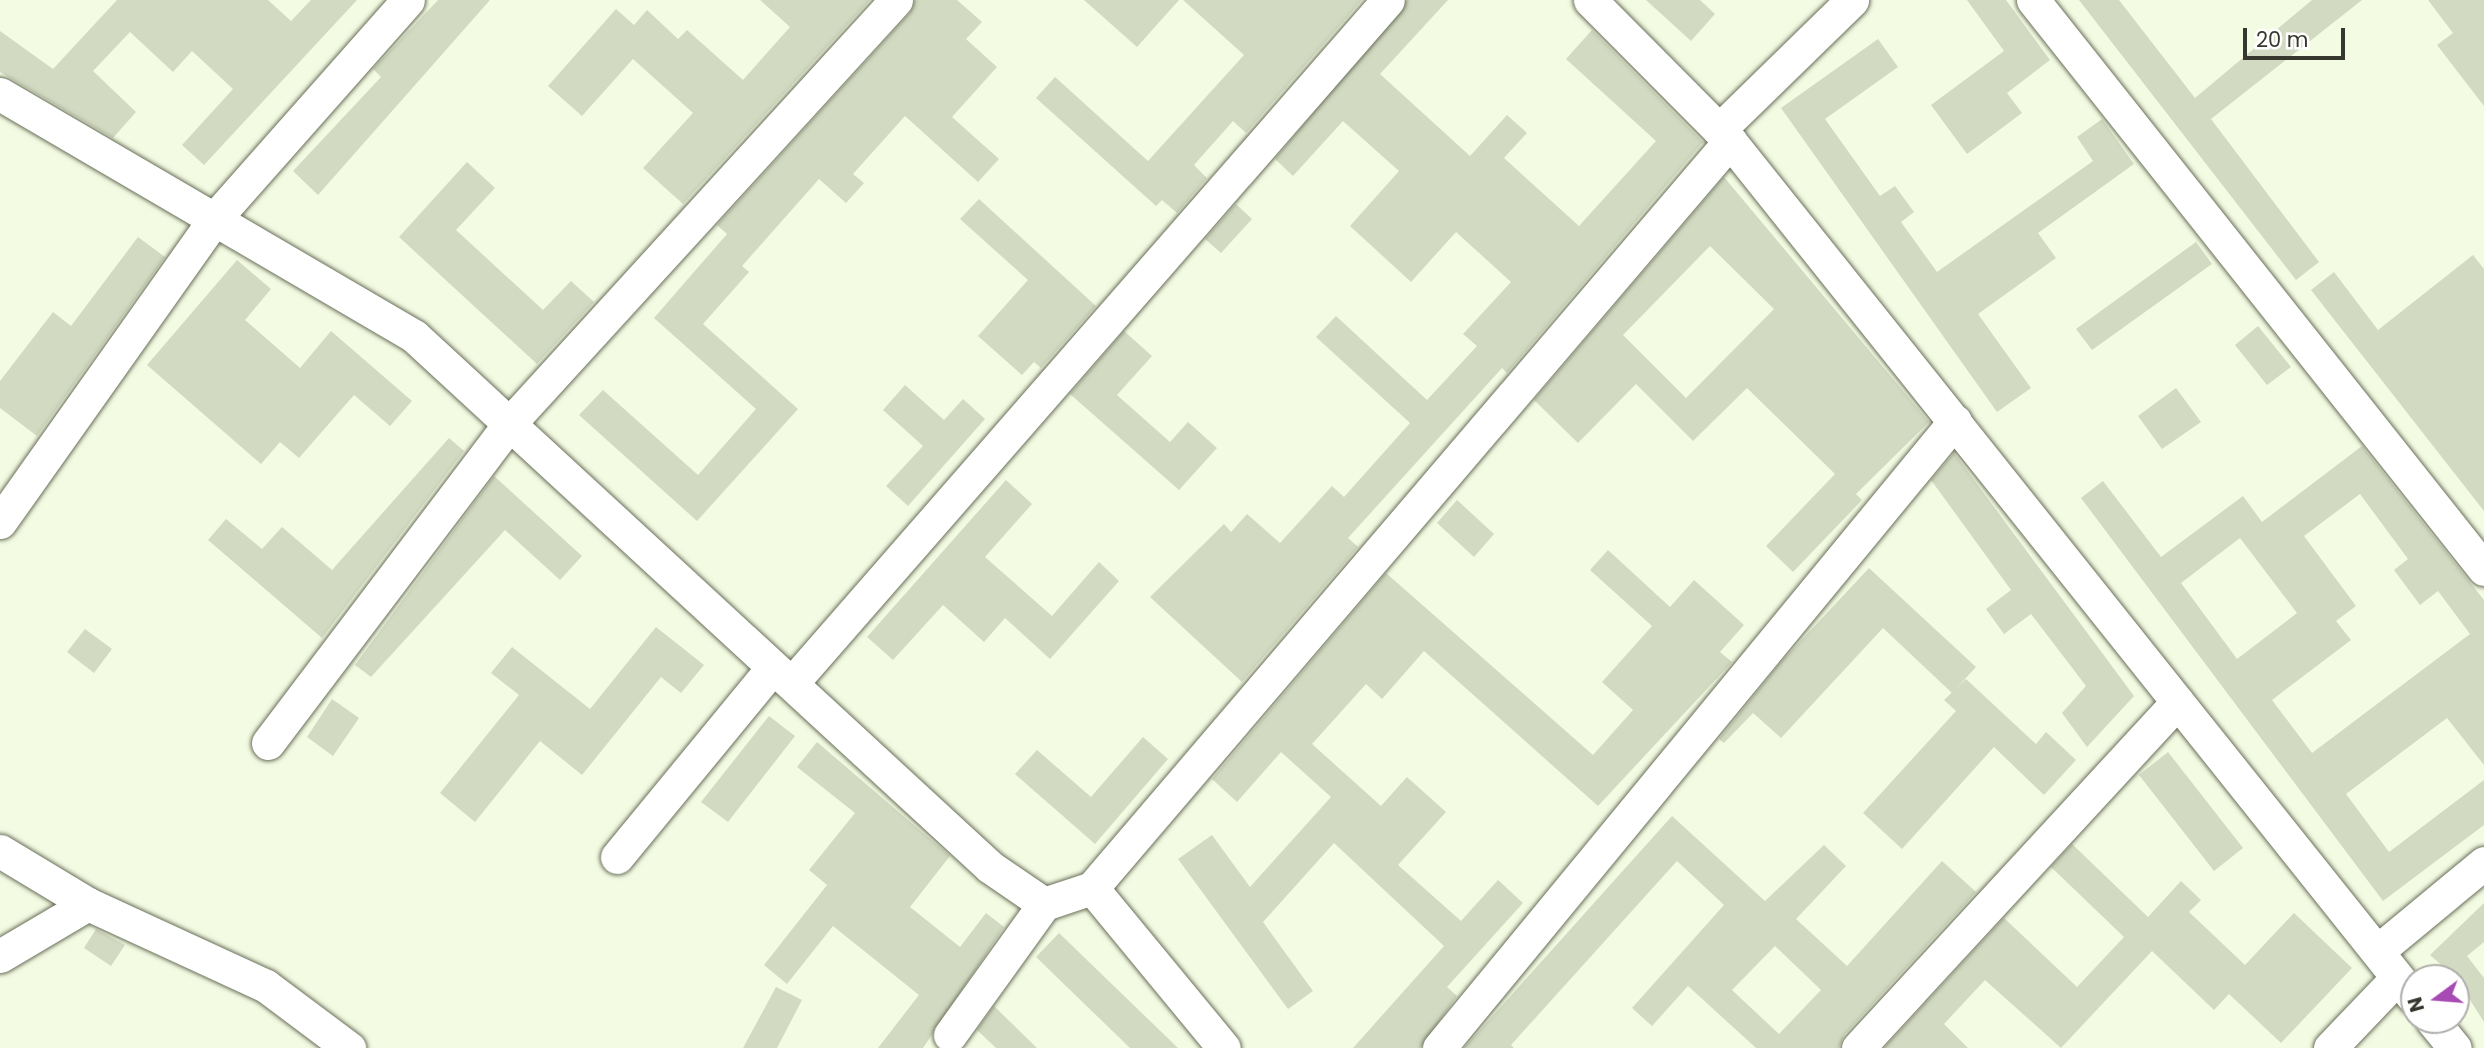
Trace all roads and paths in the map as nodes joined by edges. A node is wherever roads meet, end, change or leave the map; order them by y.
1 (408, 0) edge
2 (895, 0) edge
3 (1388, 0) edge
4 (1590, 0) edge
5 (1853, 0) edge
6 (2033, 0) edge
7 (0, 94) edge
8 (1724, 135) junction
9 (217, 216) junction
10 (1955, 421) junction
11 (509, 424) junction
12 (0, 522) edge
13 (2484, 569) edge
14 (782, 676) junction
15 (2177, 702) junction
16 (268, 743) dead end
17 (0, 851) edge
18 (617, 858) dead end
19 (2484, 863) edge
20 (1092, 888) junction
21 (88, 904) junction
22 (1044, 904) junction
23 (2379, 949) junction
24 (0, 956) edge
25 (2400, 979) edge
26 (2400, 993) edge
27 (2444, 1034) edge
28 (950, 1035) dead end
29 (349, 1048) edge
30 (1224, 1048) edge
31 (1438, 1048) edge
32 (1858, 1048) edge
33 (2330, 1048) edge
34 (2455, 1048) edge

1 - 9 street
2 - 11 street
3 - 14 street
4 - 8 street
5 - 8 street
6 - 13 street
7 - 9 street
8 - 10 street
8 - 20 street
9 - 11 street
9 - 12 street
10 - 15 street
10 - 31 street
11 - 14 street
11 - 16 street
14 - 18 street
14 - 22 street
15 - 23 street
15 - 32 street
17 - 21 street
19 - 23 street
20 - 22 street
20 - 30 street
21 - 24 street
21 - 29 street
22 - 28 street
23 - 25 street
26 - 33 street
27 - 34 street

